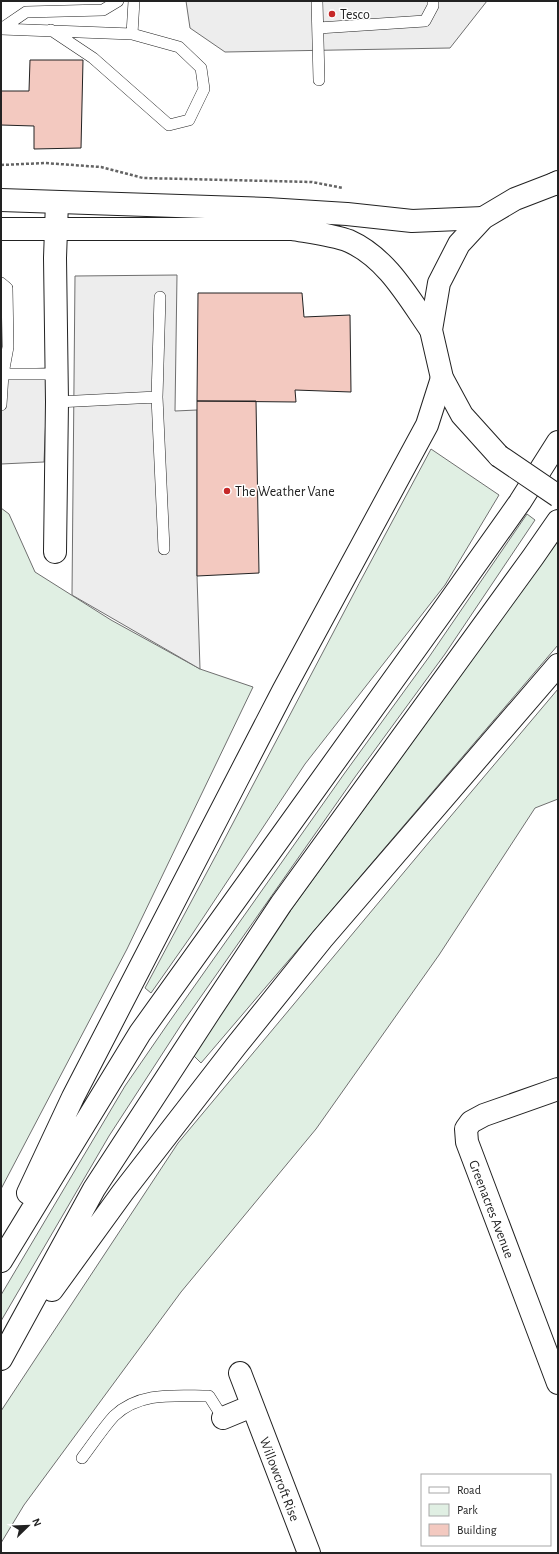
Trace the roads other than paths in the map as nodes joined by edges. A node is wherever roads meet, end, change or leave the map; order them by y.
1 (118, 1) edge
2 (134, 1) edge
3 (317, 1) edge
4 (433, 1) edge
5 (318, 28) junction
6 (1, 29) edge
7 (51, 30) junction
8 (132, 34) junction
9 (319, 80) dead end
10 (557, 183) edge
11 (1, 200) edge
12 (57, 202) junction
13 (482, 218) junction
14 (56, 228) junction
15 (1, 229) edge
16 (1, 283) edge
17 (160, 297) dead end
18 (431, 330) junction
19 (4, 374) junction
20 (57, 374) junction
21 (442, 378) junction
22 (157, 397) junction
23 (57, 402) junction
24 (1, 405) edge
25 (558, 442) edge
26 (558, 496) edge
27 (558, 521) edge
28 (164, 549) dead end
29 (55, 552) dead end
30 (558, 665) edge
31 (558, 1089) edge
32 (1, 1253) edge
33 (1, 1261) edge
34 (1, 1360) edge
35 (240, 1373) dead end
36 (558, 1383) edge
37 (252, 1406) junction
38 (223, 1418) joint
39 (82, 1458) dead end
40 (309, 1553) edge

1 - 6 lane
2 - 8 lane
3 - 5 lane
4 - 5 lane
5 - 9 lane
6 - 7 lane
7 - 8 lane
7 - 8 lane
10 - 13 main road
11 - 12 main road
12 - 13 main road
12 - 14 main road
13 - 18 main road
14 - 15 main road
14 - 18 main road
14 - 20 main road
16 - 19 lane
17 - 22 lane
18 - 21 main road
19 - 20 lane
19 - 24 lane
20 - 23 main road
21 - 26 main road, bridge
21 - 32 main road
22 - 23 lane
22 - 28 lane
23 - 29 main road
25 - 33 main road
27 - 34 main road
30 - 34 main road
31 - 36 main road, Greenacres Avenue
35 - 37 main road, Willowcroft Rise
37 - 38 main road
37 - 40 main road, Willowcroft Rise
38 - 39 lane

